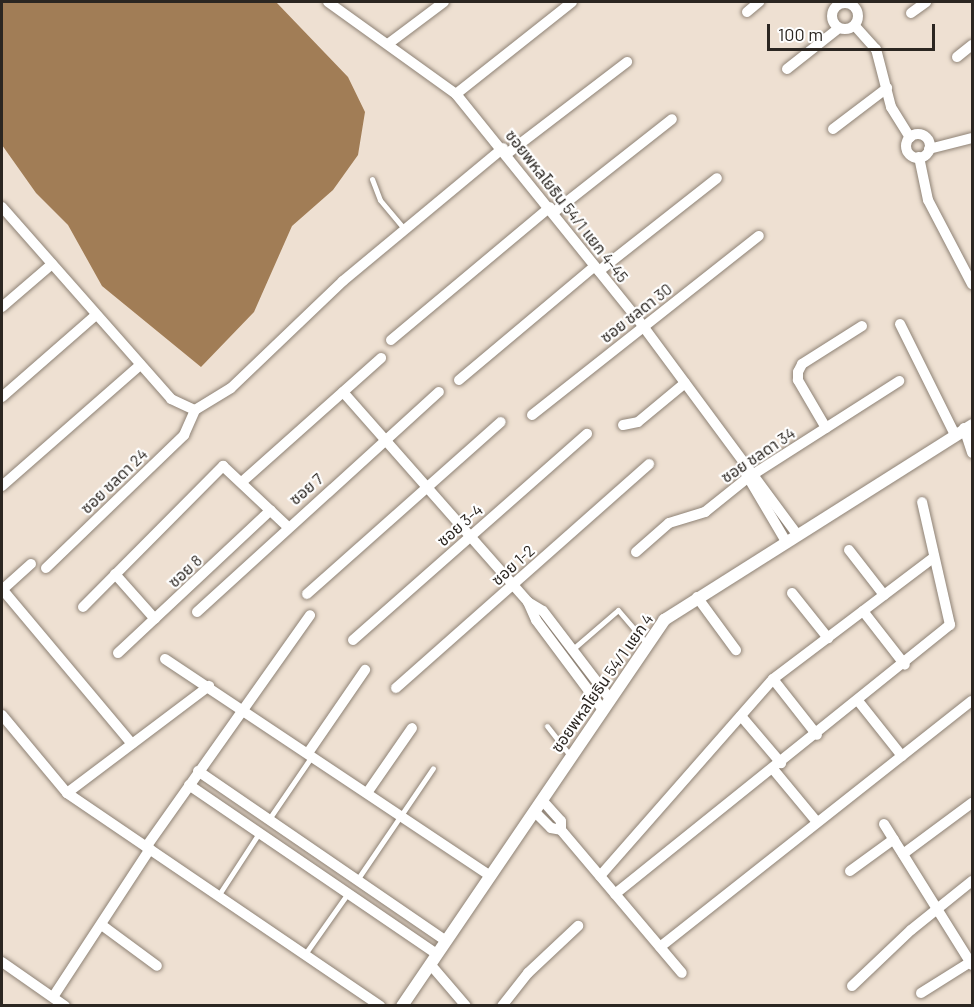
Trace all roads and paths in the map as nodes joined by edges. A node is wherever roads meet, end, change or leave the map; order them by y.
1 (328, 2) edge
2 (444, 2) edge
3 (572, 2) edge
4 (759, 2) edge
5 (926, 2) edge
6 (830, 5) edge
7 (747, 12) dead end
8 (911, 13) dead end
9 (855, 26) junction
10 (839, 28) junction
11 (388, 44) junction
12 (972, 45) edge
13 (957, 57) dead end
14 (627, 63) dead end
15 (786, 69) dead end
16 (887, 88) junction
17 (456, 93) junction
18 (672, 119) dead end
19 (832, 129) dead end
20 (910, 137) junction
21 (972, 138) edge
22 (929, 149) junction
23 (506, 151) junction
24 (919, 157) junction
25 (717, 178) dead end
26 (372, 179) dead end
27 (552, 210) junction
28 (3, 212) edge
29 (405, 230) junction
30 (759, 236) dead end
31 (52, 264) junction
32 (597, 268) junction
33 (972, 284) edge
34 (2, 307) edge
35 (96, 315) junction
36 (900, 324) dead end
37 (643, 326) junction
38 (862, 326) dead end
39 (391, 340) dead end
40 (381, 358) dead end
41 (140, 365) junction
42 (459, 380) dead end
43 (899, 381) dead end
44 (685, 383) junction
45 (343, 392) junction
46 (439, 392) dead end
47 (2, 397) edge
48 (195, 410) junction
49 (532, 415) dead end
50 (501, 422) dead end
51 (622, 425) dead end
52 (826, 428) junction
53 (963, 429) edge
54 (587, 434) dead end
55 (386, 439) junction
56 (972, 453) edge
57 (649, 464) dead end
58 (749, 477) junction
59 (243, 481) junction
60 (2, 486) edge
61 (428, 486) junction
62 (922, 502) dead end
63 (271, 510) junction
64 (287, 526) junction
65 (471, 536) junction
66 (790, 537) junction
67 (849, 550) dead end
68 (636, 552) dead end
69 (933, 558) junction
70 (31, 564) dead end
71 (46, 568) dead end
72 (115, 574) junction
73 (513, 585) junction
74 (2, 590) edge
75 (792, 593) dead end
76 (307, 594) dead end
77 (884, 596) junction
78 (697, 597) junction
79 (528, 602) junction
80 (83, 607) dead end
81 (863, 611) junction
82 (197, 612) dead end
83 (310, 615) dead end
84 (155, 619) junction
85 (828, 638) junction
86 (353, 640) dead end
87 (647, 644) junction
88 (574, 648) junction
89 (736, 650) dead end
90 (118, 653) dead end
91 (165, 659) dead end
92 (905, 665) junction
93 (364, 670) dead end
94 (773, 679) junction
95 (209, 686) junction
96 (396, 688) dead end
97 (972, 701) edge
98 (859, 702) junction
99 (606, 704) junction
100 (242, 708) junction
101 (2, 715) edge
102 (741, 716) junction
103 (547, 726) dead end
104 (411, 728) dead end
105 (817, 735) junction
106 (132, 744) junction
107 (310, 755) junction
108 (572, 756) junction
109 (902, 756) junction
110 (777, 766) junction
111 (433, 768) dead end
112 (198, 771) junction
113 (189, 785) junction
114 (67, 793) junction
115 (367, 793) junction
116 (542, 800) junction
117 (972, 803) edge
118 (534, 811) junction
119 (402, 817) junction
120 (269, 819) junction
121 (817, 822) junction
122 (884, 824) dead end
123 (561, 830) junction
124 (259, 833) junction
125 (894, 838) junction
126 (148, 848) junction
127 (317, 853) junction
128 (903, 854) junction
129 (309, 866) junction
130 (850, 871) dead end
131 (490, 876) junction
132 (600, 876) junction
133 (357, 880) junction
134 (972, 881) edge
135 (348, 893) junction
136 (615, 894) junction
137 (218, 896) junction
138 (937, 908) junction
139 (418, 922) junction
140 (103, 926) junction
141 (578, 926) dead end
142 (409, 935) junction
143 (446, 941) junction
144 (660, 947) junction
145 (305, 954) junction
146 (437, 954) junction
147 (2, 962) edge
148 (972, 963) edge
149 (430, 964) junction
150 (157, 966) dead end
151 (682, 973) dead end
152 (852, 986) dead end
153 (921, 993) dead end
154 (53, 997) junction
155 (65, 1005) edge
156 (380, 1005) edge
157 (402, 1005) edge
158 (466, 1005) edge
159 (502, 1005) edge

1 - 11 street, ซอยพหลโยธิน 54/1 แยก 4-45
2 - 11 street
3 - 17 street
4 - 7 street
5 - 8 street
6 - 9 street
6 - 10 street
9 - 10 street
9 - 16 street
10 - 15 street
11 - 17 street, ซอยพหลโยธิน 54/1 แยก 4-45
12 - 13 street
14 - 23 street
16 - 19 street
16 - 20 street
17 - 23 street, ซอยพหลโยธิน 54/1 แยก 4-45
18 - 27 street
20 - 22 street
20 - 24 street
21 - 22 street
22 - 24 street
23 - 27 street, ซอยพหลโยธิน 54/1 แยก 4-45
23 - 29 street
24 - 33 street
25 - 32 street
26 - 29 lane
27 - 32 street, ซอยพหลโยธิน 54/1 แยก 4-45
27 - 39 street
28 - 31 street
29 - 48 street
30 - 37 street, ซอย ชลดา 30
31 - 34 street
31 - 35 street
32 - 37 street, ซอยพหลโยธิน 54/1 แยก 4-45
32 - 42 street
35 - 41 street
35 - 47 street
36 - 53 street
37 - 44 street, ซอยพหลโยธิน 54/1 แยก 4-45
37 - 49 street, ซอย ชลดา 30
38 - 52 street
40 - 45 street
41 - 48 street
41 - 60 street
43 - 52 street, ซอย ชลดา 34
44 - 51 street
44 - 58 street, ซอยพหลโยธิน 54/1 แยก 4-45
45 - 55 street
45 - 59 street
46 - 55 street, ซอย 7
48 - 71 street, ซอย ชลดา 24
50 - 61 street
52 - 58 street, ซอย ชลดา 34
53 - 56 street
53 - 66 street, ซอยพหลโยธิน 54/1 แยก 4
54 - 65 street, ซอย 3-4
55 - 61 street
55 - 64 street, ซอย 7
57 - 73 street, ซอย 1-2
58 - 66 street, ซอยพหลโยธิน 54/1 แยก 4-45
58 - 68 street, ซอย ชลดา 34
59 - 63 street
59 - 72 street
61 - 65 street
61 - 76 street
62 - 69 street
63 - 64 street
63 - 84 street, ซอย 8
64 - 82 street, ซอย 7
65 - 73 street
65 - 86 street, ซอย 3-4
66 - 78 street, ซอยพหลโยธิน 54/1 แยก 4
67 - 77 street
69 - 77 street
69 - 92 street
70 - 74 street
72 - 80 street
72 - 84 street
73 - 79 street
73 - 96 street, ซอย 1-2
74 - 106 street
75 - 85 street
77 - 81 street
78 - 87 street, ซอยพหลโยธิน 54/1 แยก 4
78 - 89 street
79 - 88 street
79 - 99 street
81 - 85 street
81 - 92 street
83 - 100 street
84 - 90 street, ซอย 8
85 - 94 street
87 - 88 lane
87 - 99 street, ซอยพหลโยธิน 54/1 แยก 4
88 - 99 street
91 - 95 street
92 - 98 street
93 - 107 street
94 - 102 street
94 - 105 street
95 - 100 street
95 - 106 street
97 - 109 street
98 - 105 street
98 - 109 street
99 - 108 street, ซอยพหลโยธิน 54/1 แยก 4
100 - 107 street
100 - 112 street
101 - 114 street
102 - 110 street
102 - 132 street
103 - 108 lane
104 - 115 street
105 - 110 street
106 - 114 street
107 - 115 street
107 - 120 lane
108 - 116 street, ซอยพหลโยธิน 54/1 แยก 4
109 - 121 street
110 - 121 street
110 - 136 street
111 - 119 lane
112 - 113 street
112 - 120 street
113 - 124 street
113 - 126 street
114 - 126 street
115 - 119 street
116 - 118 street, ซอยพหลโยธิน 54/1 แยก 4
116 - 123 street
117 - 128 street
118 - 123 street
118 - 131 street, ซอยพหลโยธิน 54/1 แยก 4
119 - 131 street
119 - 133 lane
120 - 127 street
121 - 144 street
122 - 125 street
123 - 132 street
124 - 129 street
124 - 137 lane
125 - 128 street
125 - 130 street
126 - 137 street
126 - 140 street
127 - 129 street
127 - 133 street
128 - 138 street
129 - 135 street
131 - 143 street, ซอยพหลโยธิน 54/1 แยก 4
132 - 136 street
133 - 139 street
134 - 138 street
135 - 142 street
135 - 145 lane
136 - 144 street
137 - 145 street
138 - 148 street
138 - 152 street
139 - 142 street
139 - 143 street
140 - 150 street
140 - 154 street
141 - 159 street
142 - 146 street
143 - 146 street, ซอยพหลโยธิน 54/1 แยก 4
144 - 151 street
145 - 156 street
146 - 149 street, ซอยพหลโยธิน 54/1 แยก 4
147 - 154 street
148 - 153 street
149 - 157 street, ซอยพหลโยธิน 54/1 แยก 4
149 - 158 street
154 - 155 street

